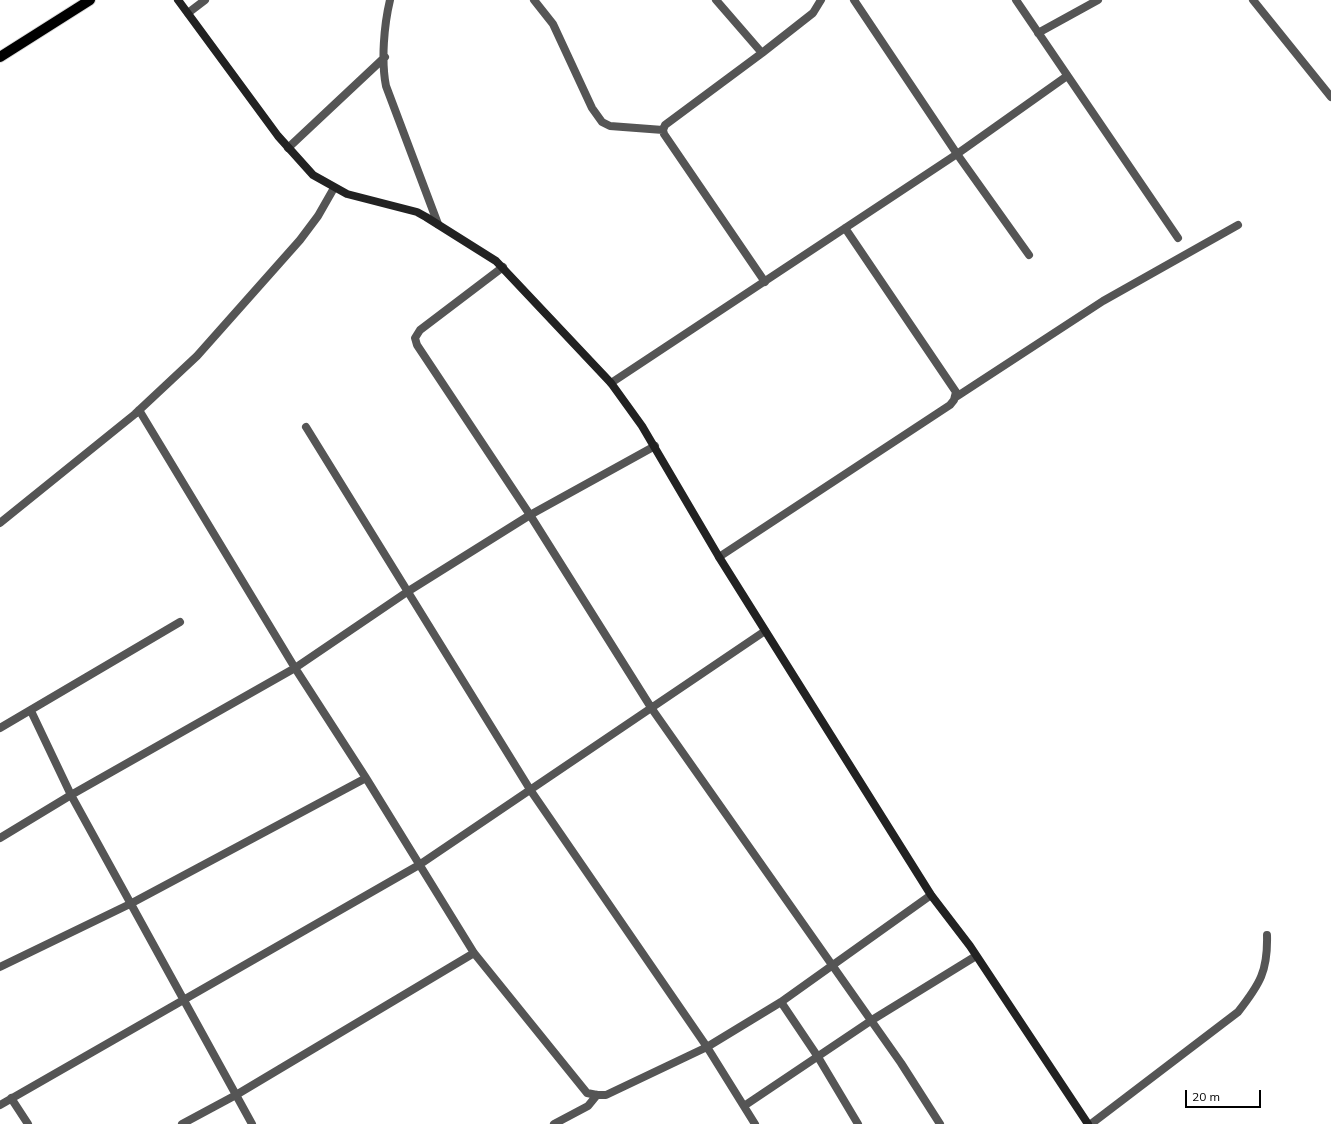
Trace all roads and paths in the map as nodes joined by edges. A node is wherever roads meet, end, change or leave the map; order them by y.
1 (90, 0) edge
2 (178, 0) edge
3 (205, 0) edge
4 (390, 0) edge
5 (534, 0) edge
6 (716, 0) edge
7 (821, 0) edge
8 (854, 0) edge
9 (1016, 0) edge
10 (1098, 0) edge
11 (1253, 0) edge
12 (188, 13) junction
13 (1038, 33) junction
14 (762, 53) junction
15 (0, 57) edge
16 (385, 57) junction
17 (1067, 76) junction
18 (1331, 97) edge
19 (663, 130) junction
20 (288, 148) junction
21 (957, 154) junction
22 (334, 188) junction
23 (438, 224) junction
24 (1238, 226) dead end
25 (845, 228) junction
26 (1178, 238) dead end
27 (1029, 255) dead end
28 (503, 267) junction
29 (765, 282) junction
30 (611, 382) junction
31 (956, 397) junction
32 (139, 410) junction
33 (306, 427) dead end
34 (654, 446) junction
35 (530, 515) junction
36 (0, 524) edge
37 (719, 557) junction
38 (407, 592) junction
39 (180, 622) dead end
40 (765, 631) junction
41 (295, 668) junction
42 (652, 709) junction
43 (31, 711) junction
44 (0, 728) edge
45 (366, 778) junction
46 (531, 791) junction
47 (71, 795) junction
48 (0, 838) edge
49 (419, 865) junction
50 (931, 895) junction
51 (130, 904) junction
52 (1267, 935) dead end
53 (474, 953) junction
54 (976, 956) junction
55 (833, 965) junction
56 (0, 967) edge
57 (183, 1000) junction
58 (781, 1002) junction
59 (872, 1020) junction
60 (707, 1047) junction
61 (818, 1057) junction
62 (236, 1095) junction
63 (597, 1095) junction
64 (11, 1098) junction
65 (0, 1105) edge
66 (744, 1106) junction
67 (28, 1124) edge
68 (182, 1124) edge
69 (252, 1124) edge
70 (554, 1124) edge
71 (755, 1124) edge
72 (858, 1124) edge
73 (940, 1124) edge
74 (1088, 1124) edge
75 (1091, 1124) edge

1 - 15 main road
2 - 12 street
3 - 12 street
4 - 16 street
5 - 19 street
6 - 14 street
7 - 14 street
8 - 21 street
9 - 13 street
10 - 13 street
11 - 18 street
12 - 20 street
13 - 17 street
14 - 19 street
16 - 20 street
16 - 23 street
17 - 21 street
17 - 26 street
19 - 29 street
20 - 22 street
21 - 25 street
21 - 27 street
22 - 23 street
22 - 32 street
23 - 28 street
24 - 31 street
25 - 29 street
25 - 31 street
28 - 30 street
28 - 35 street
29 - 30 street
30 - 34 street
31 - 37 street
32 - 36 street
32 - 41 street
33 - 38 street
34 - 35 street
34 - 37 street
35 - 38 street
35 - 42 street
37 - 40 street
38 - 41 street
38 - 46 street
39 - 43 street
40 - 42 street
40 - 50 street
41 - 45 street
41 - 47 street
42 - 46 street
42 - 55 street
43 - 44 street
43 - 47 street
45 - 49 street
45 - 51 street
46 - 49 street
46 - 60 street
47 - 48 street
47 - 51 street
49 - 53 street
49 - 57 street
50 - 54 street
50 - 55 street
51 - 56 street
51 - 57 street
52 - 75 street
53 - 62 street
53 - 63 street
54 - 59 street
54 - 74 street
55 - 58 street
55 - 59 street
57 - 62 street
57 - 64 street
58 - 60 street
58 - 61 street
59 - 61 street
59 - 73 street
60 - 63 street
60 - 66 street
61 - 66 street
61 - 72 street
62 - 68 street
62 - 69 street
63 - 70 street
64 - 65 street
64 - 67 street
66 - 71 street

